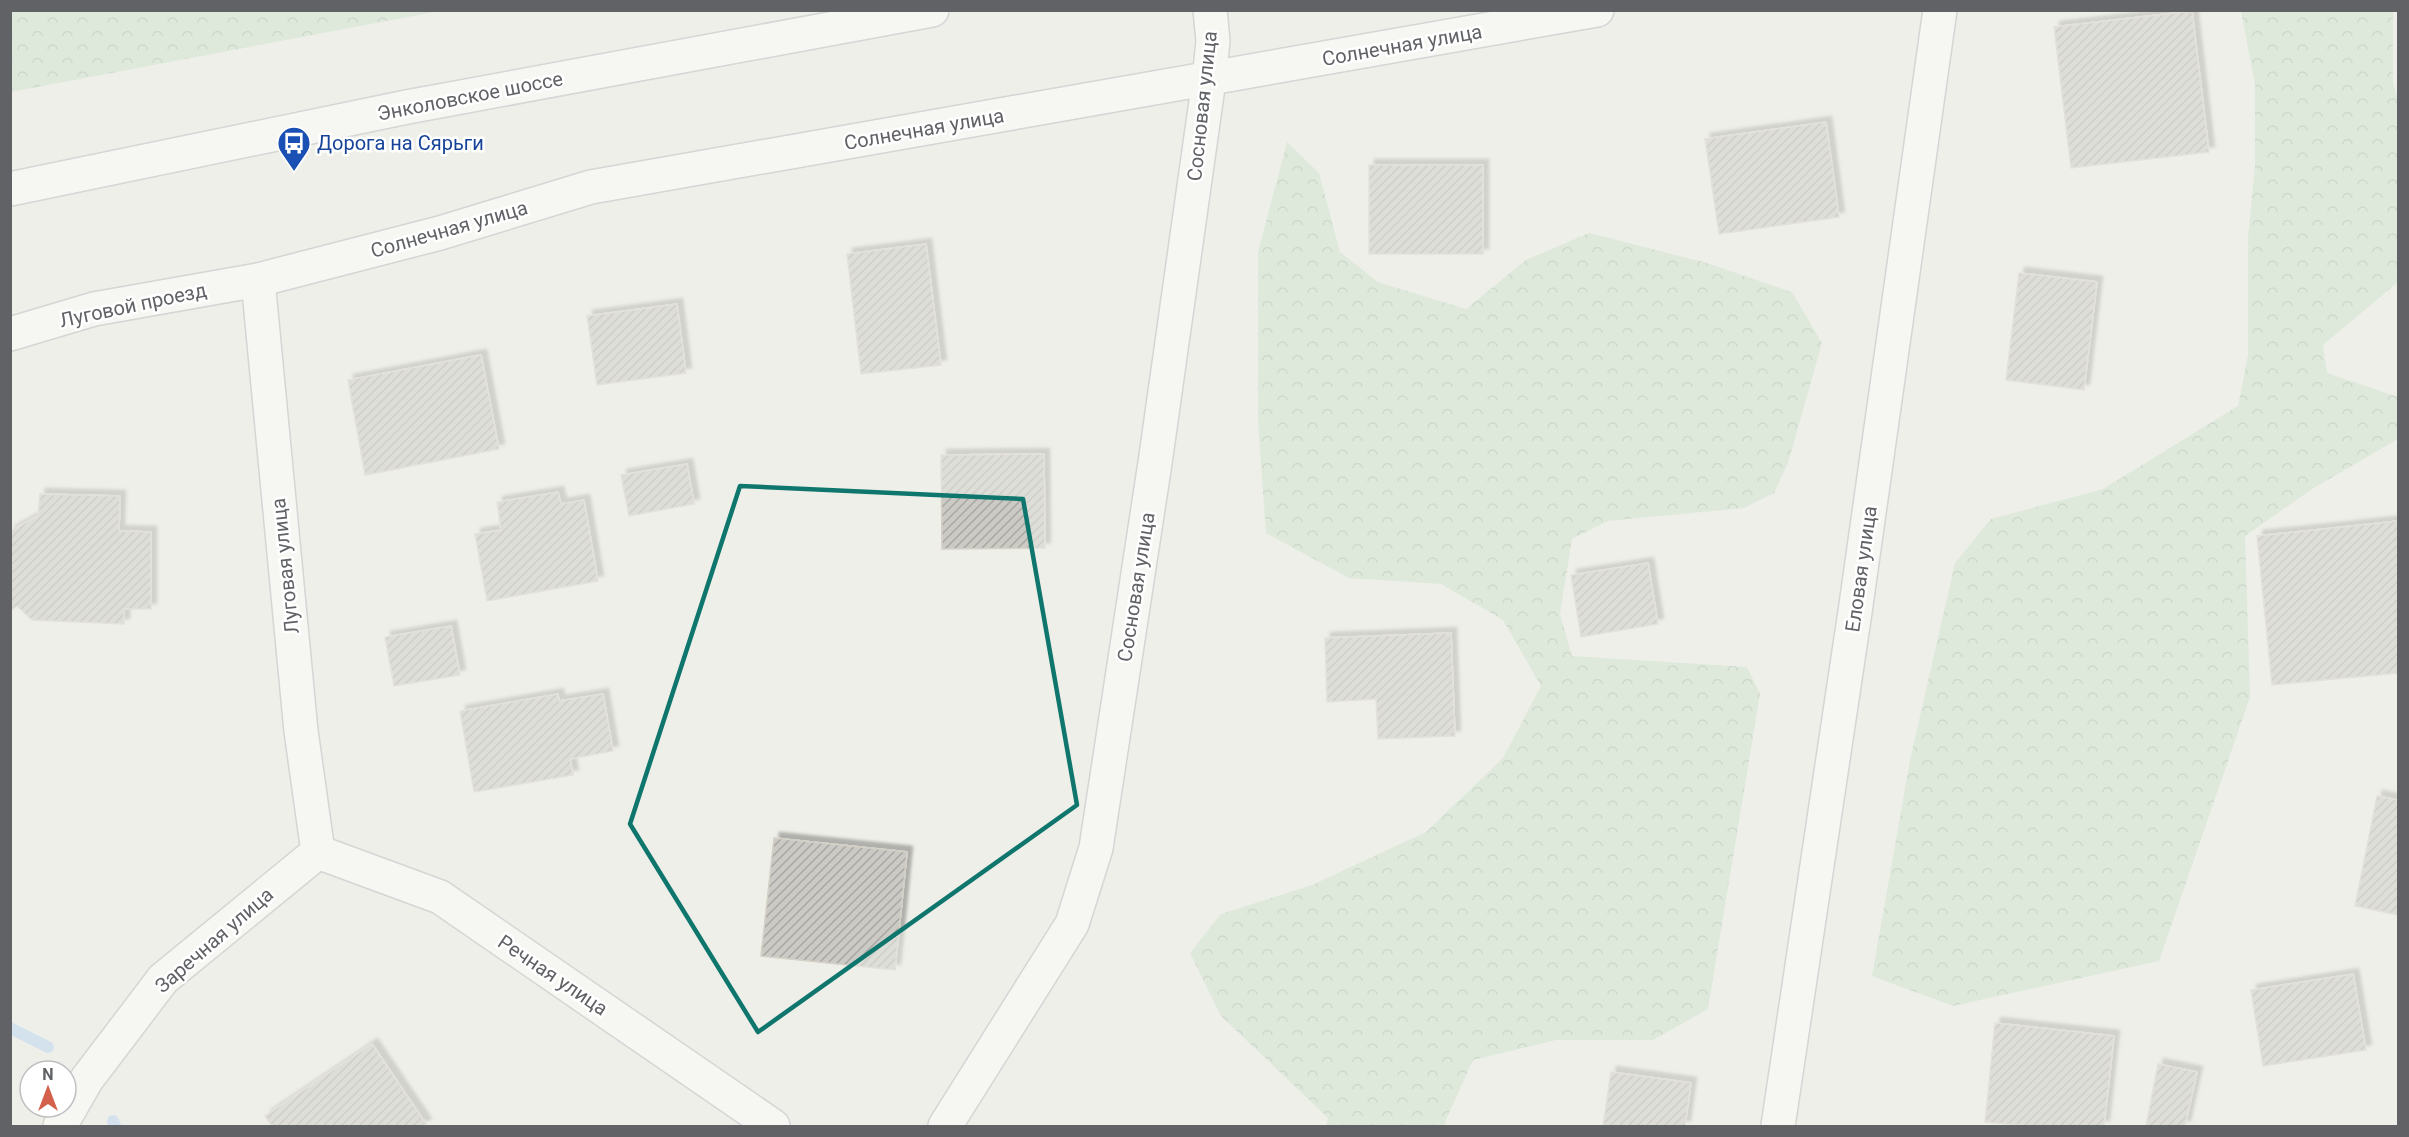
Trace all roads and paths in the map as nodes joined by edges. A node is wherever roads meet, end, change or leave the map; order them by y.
1 (932, 10) edge
2 (1210, 10) edge
3 (1597, 10) edge
4 (1940, 10) edge
5 (1209, 80) junction
6 (10, 189) edge
7 (258, 280) junction
8 (10, 334) edge
9 (318, 852) junction
10 (60, 1126) edge
11 (773, 1126) edge
12 (945, 1126) edge
13 (1778, 1126) edge

1 - 6 street, Энколовское шоссе
2 - 5 street, Сосновая улица
3 - 5 street, Солнечная улица
4 - 13 street, Еловая улица
5 - 7 street, Солнечная улица
5 - 12 street, Сосновая улица
7 - 8 street, Луговой проезд
7 - 9 street, Луговая улица
9 - 10 street, Заречная улица
9 - 11 street, Речная улица

